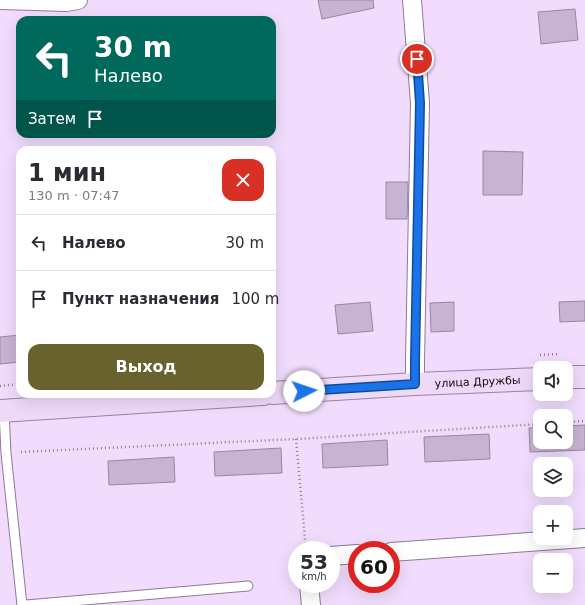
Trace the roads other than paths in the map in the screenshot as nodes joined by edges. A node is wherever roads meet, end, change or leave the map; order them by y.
1 (1, 0) edge
2 (78, 0) edge
3 (412, 0) edge
4 (573, 377) edge
5 (585, 377) edge
6 (533, 379) edge
7 (415, 384) junction
8 (276, 393) edge
9 (202, 398) edge
10 (2, 411) edge
11 (585, 538) edge
12 (400, 551) edge
13 (248, 586) dead end
14 (310, 593) edge
15 (22, 605) edge
16 (26, 605) edge
17 (311, 605) edge

1 - 2 street
3 - 7 street
4 - 5 main road
6 - 7 main road, улица Дружбы
7 - 8 main road, улица Дружбы
9 - 10 main road
10 - 15 lane
11 - 12 street
13 - 16 lane
14 - 17 street

